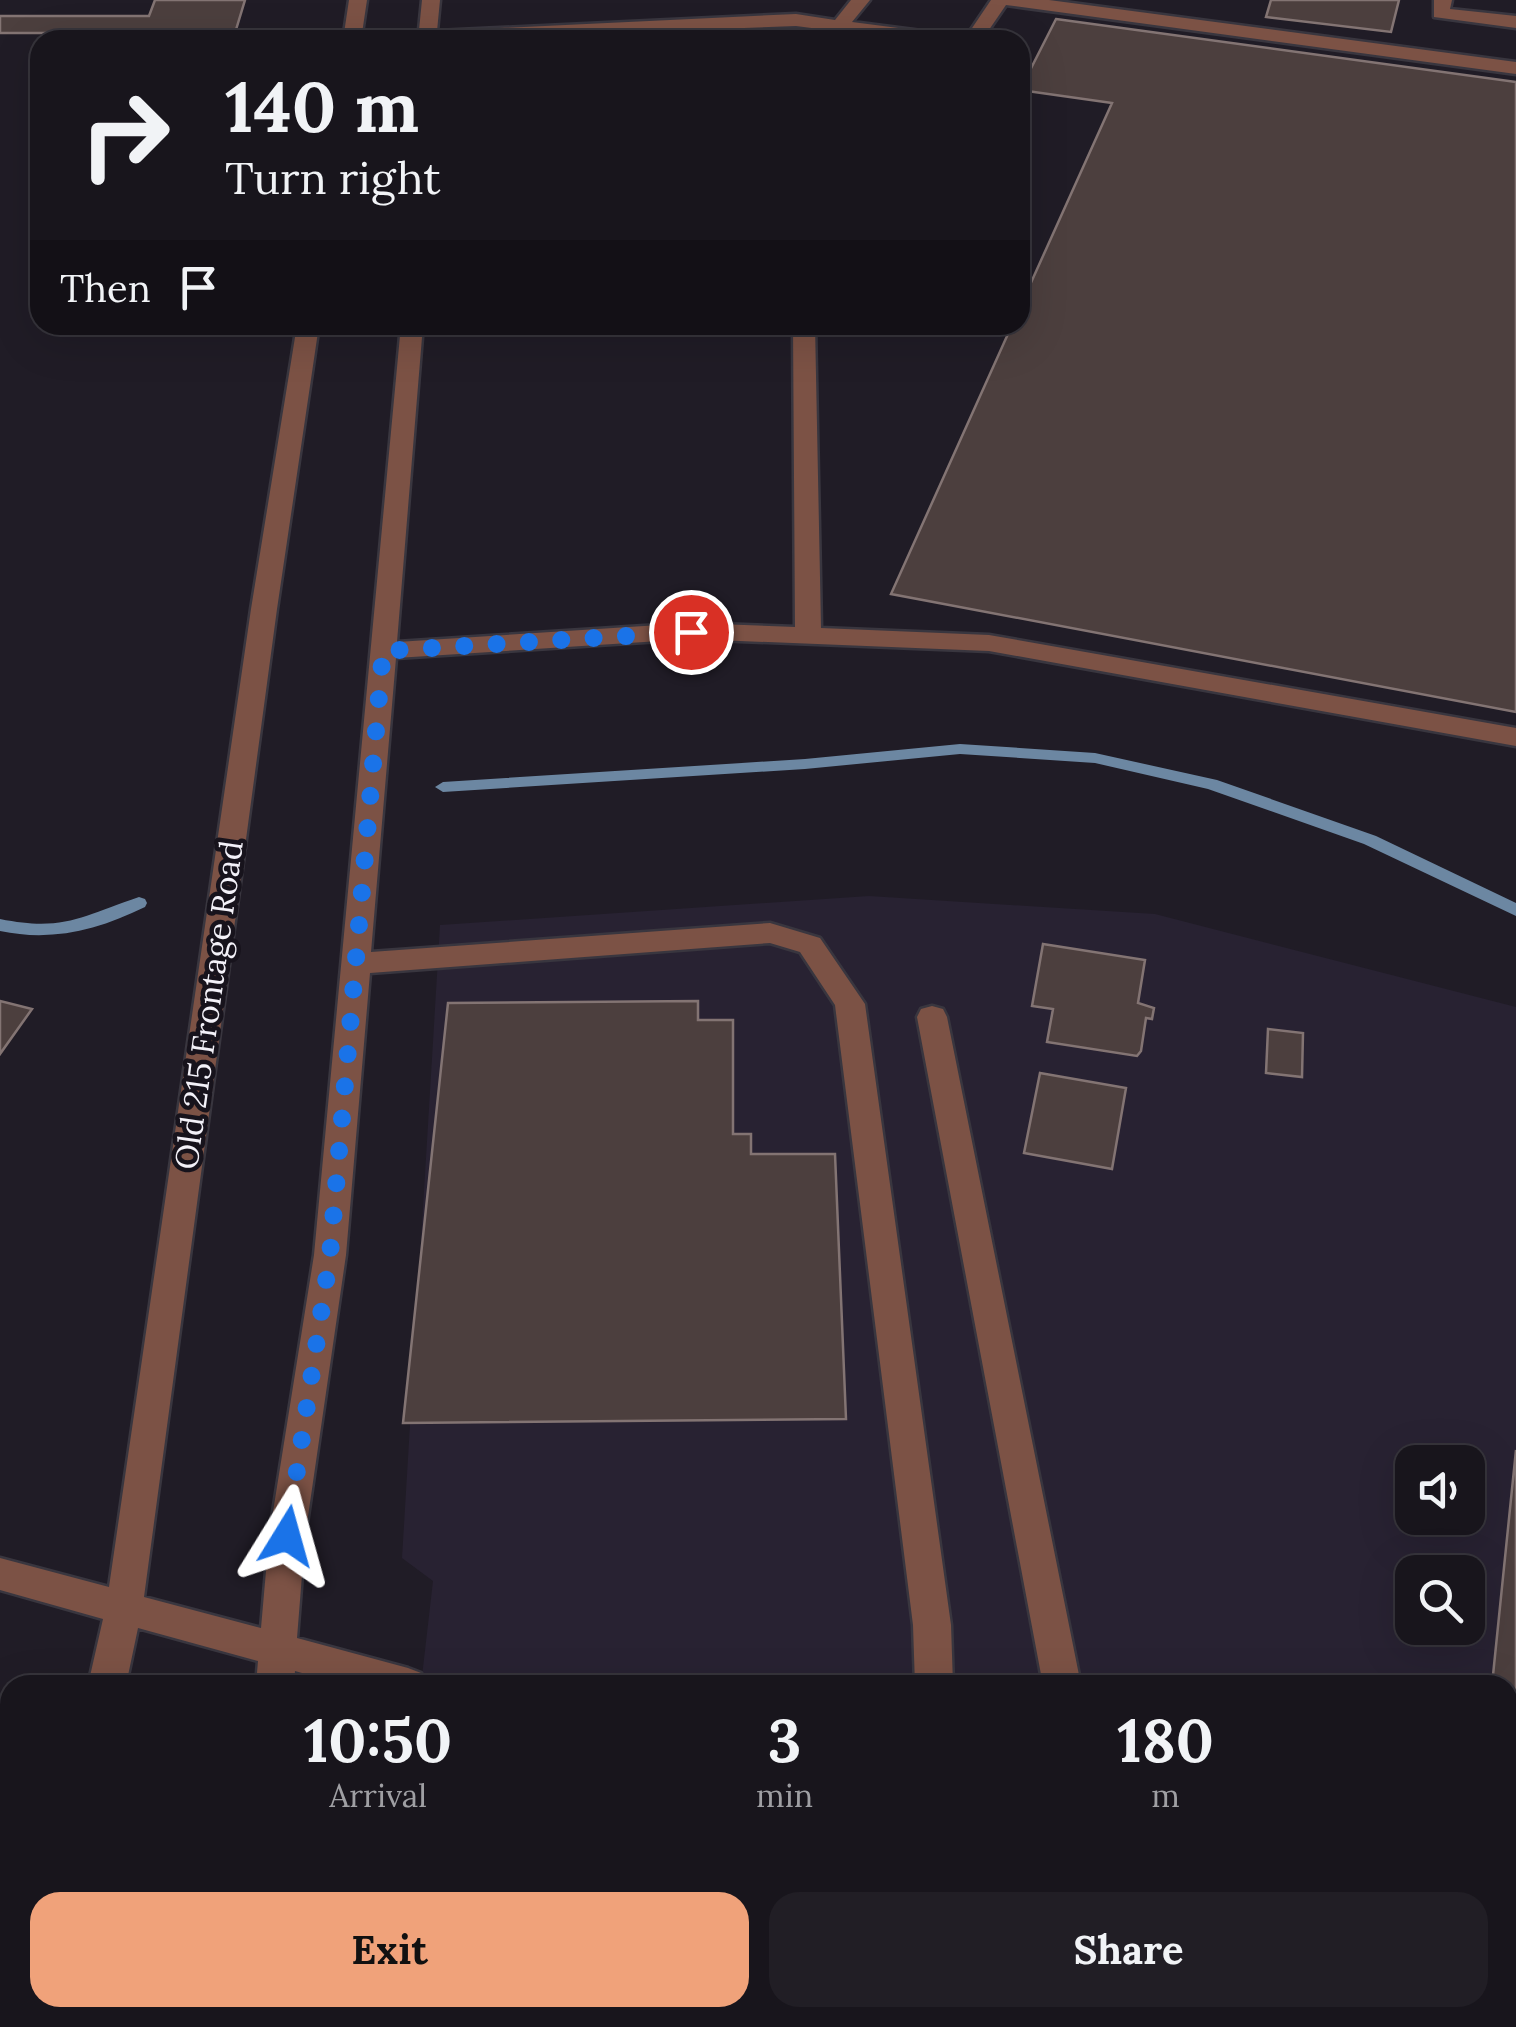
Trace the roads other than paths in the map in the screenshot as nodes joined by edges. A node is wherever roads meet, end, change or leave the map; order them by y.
1 (358, 0) edge
2 (431, 0) edge
3 (861, 0) edge
4 (1000, 0) edge
5 (1008, 0) edge
6 (1443, 0) edge
7 (1516, 22) edge
8 (840, 26) junction
9 (354, 30) edge
10 (429, 30) edge
11 (797, 30) edge
12 (870, 30) edge
13 (980, 30) edge
14 (1516, 68) edge
15 (306, 335) edge
16 (411, 335) edge
17 (804, 335) edge
18 (808, 636) junction
19 (383, 651) junction
20 (1516, 736) edge
21 (355, 964) junction
22 (932, 1017) dead end
23 (0, 1574) edge
24 (124, 1610) junction
25 (276, 1667) edge
26 (109, 1675) edge
27 (335, 1675) edge
28 (934, 1675) edge
29 (1060, 1675) edge

1 - 9 street
2 - 10 street
3 - 8 street
4 - 13 street
5 - 14 street
6 - 7 street
8 - 11 street
8 - 12 street
15 - 24 street, Old 215 Frontage Road
16 - 19 street
17 - 18 street
18 - 19 street
18 - 20 street
19 - 21 street
21 - 25 street
21 - 28 street
22 - 29 street
23 - 24 street
24 - 25 street
24 - 26 street, Old 215 Frontage Road
25 - 27 street

